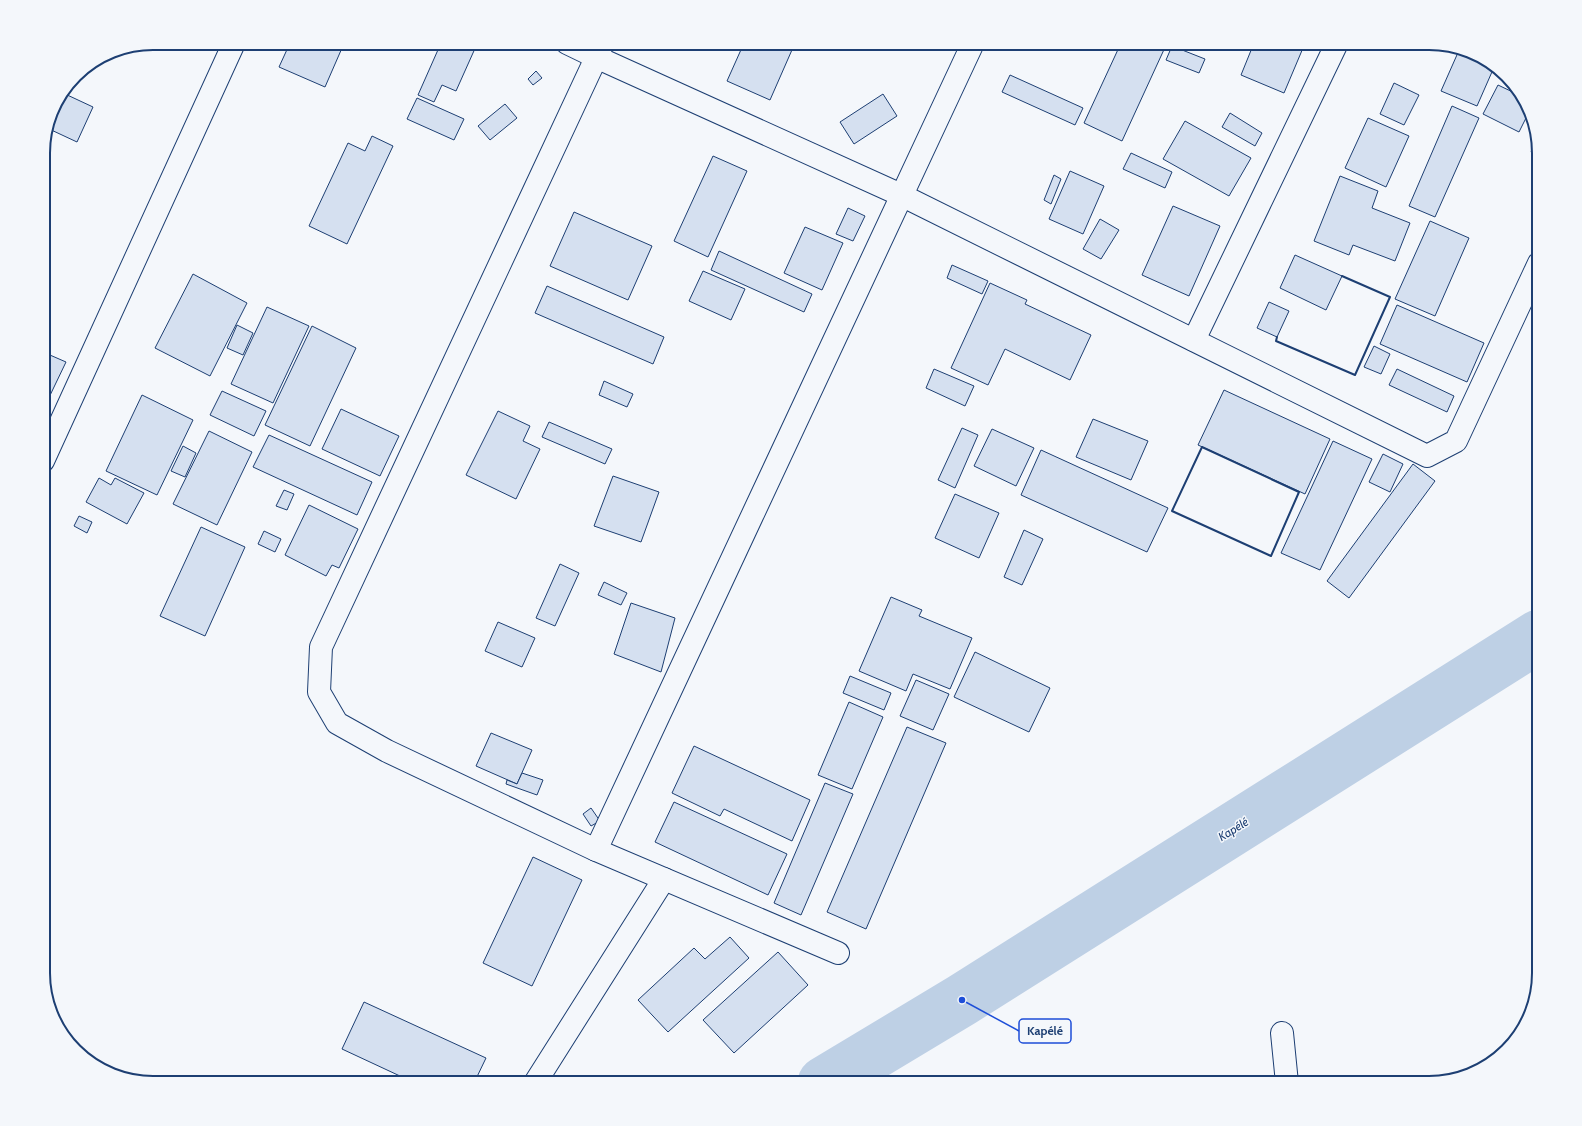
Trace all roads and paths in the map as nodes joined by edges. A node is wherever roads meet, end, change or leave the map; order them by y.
1 (231, 50) edge
2 (599, 50) edge
3 (970, 50) edge
4 (1335, 50) edge
5 (901, 195) junction
6 (1532, 278) edge
7 (1194, 340) junction
8 (50, 446) edge
9 (596, 850) junction
10 (664, 879) junction
11 (838, 953) dead end
12 (1282, 1033) dead end
13 (539, 1076) edge
14 (1286, 1076) edge

1 - 8 street
2 - 5 street
2 - 9 street
3 - 5 street
4 - 7 street
5 - 7 street
5 - 9 street
6 - 7 street
9 - 10 street
10 - 11 street
10 - 13 street
12 - 14 street

